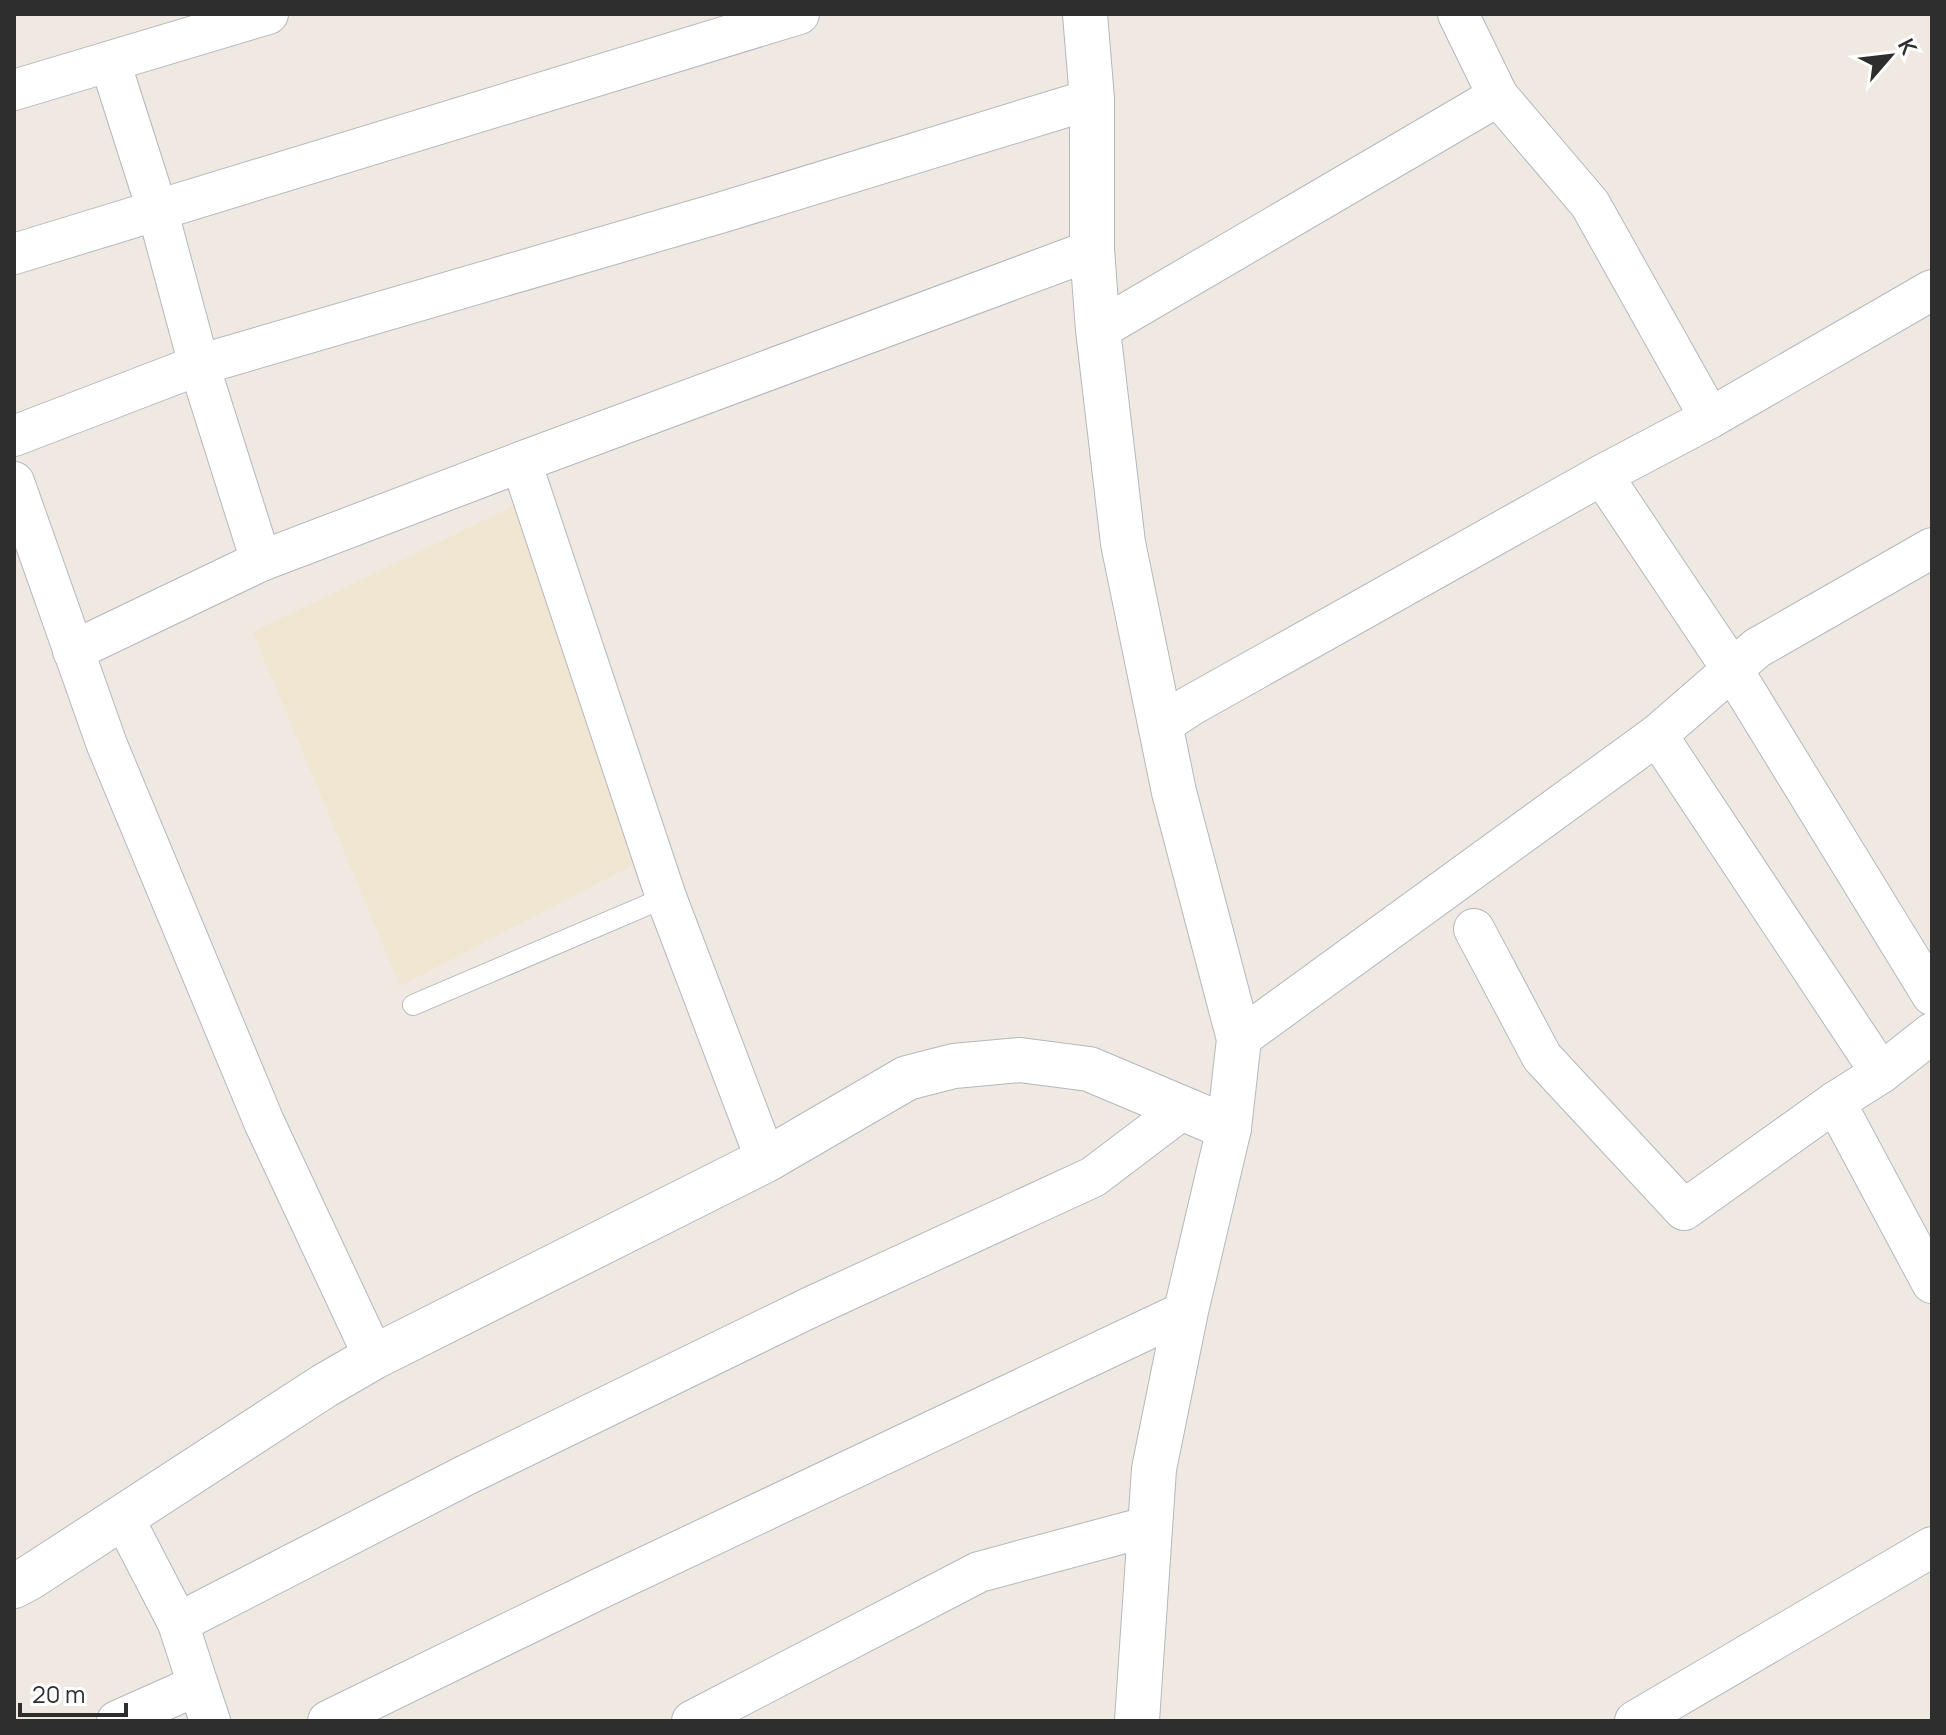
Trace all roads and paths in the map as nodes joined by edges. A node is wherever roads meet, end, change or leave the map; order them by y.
1 (268, 14) edge
2 (799, 14) edge
3 (1085, 14) edge
4 (1458, 14) edge
5 (110, 62) junction
6 (14, 90) edge
7 (1498, 96) junction
8 (1092, 99) junction
9 (157, 209) junction
10 (1092, 250) junction
11 (14, 254) edge
12 (1932, 290) edge
13 (1098, 330) junction
14 (199, 365) junction
15 (1710, 418) junction
16 (14, 436) edge
17 (521, 462) junction
18 (1602, 475) junction
19 (14, 482) edge
20 (1932, 548) edge
21 (261, 561) junction
22 (73, 651) junction
23 (1732, 669) junction
24 (1160, 726) junction
25 (1657, 735) junction
26 (666, 897) junction
27 (1474, 929) dead end
28 (1932, 995) edge
29 (413, 1005) dead end
30 (1932, 1033) edge
31 (1239, 1039) junction
32 (1881, 1073) junction
33 (1835, 1102) junction
34 (1184, 1108) junction
35 (1229, 1128) junction
36 (766, 1160) junction
37 (1932, 1283) edge
38 (1186, 1311) junction
39 (374, 1357) junction
40 (123, 1517) junction
41 (1150, 1526) junction
42 (1932, 1547) edge
43 (14, 1586) edge
44 (178, 1623) junction
45 (204, 1703) edge
46 (117, 1721) edge
47 (328, 1721) edge
48 (692, 1721) edge
49 (1137, 1721) edge
50 (1635, 1721) edge

1 - 5 street
2 - 9 street
3 - 8 main road
4 - 7 street
5 - 6 street
5 - 9 street
7 - 13 street
7 - 15 street
8 - 10 main road
8 - 14 street
9 - 11 street
9 - 14 street
10 - 13 main road
10 - 17 street
12 - 15 street
13 - 24 main road
14 - 16 street
14 - 21 street
15 - 18 street
17 - 21 street
17 - 26 street
18 - 23 street
18 - 24 street
19 - 22 street
20 - 23 street
21 - 22 street
22 - 39 street
23 - 25 street
23 - 28 street
24 - 31 main road
25 - 31 street
25 - 32 street
26 - 29 lane
26 - 36 street
27 - 33 street
30 - 32 street
31 - 35 main road
32 - 33 street
33 - 37 street
34 - 35 main road
34 - 36 main road
34 - 44 street
35 - 38 main road
36 - 39 main road
38 - 41 main road
38 - 47 street
39 - 40 main road
40 - 43 main road
40 - 44 street
41 - 48 street
41 - 49 main road
42 - 50 street
44 - 45 street
45 - 46 street

